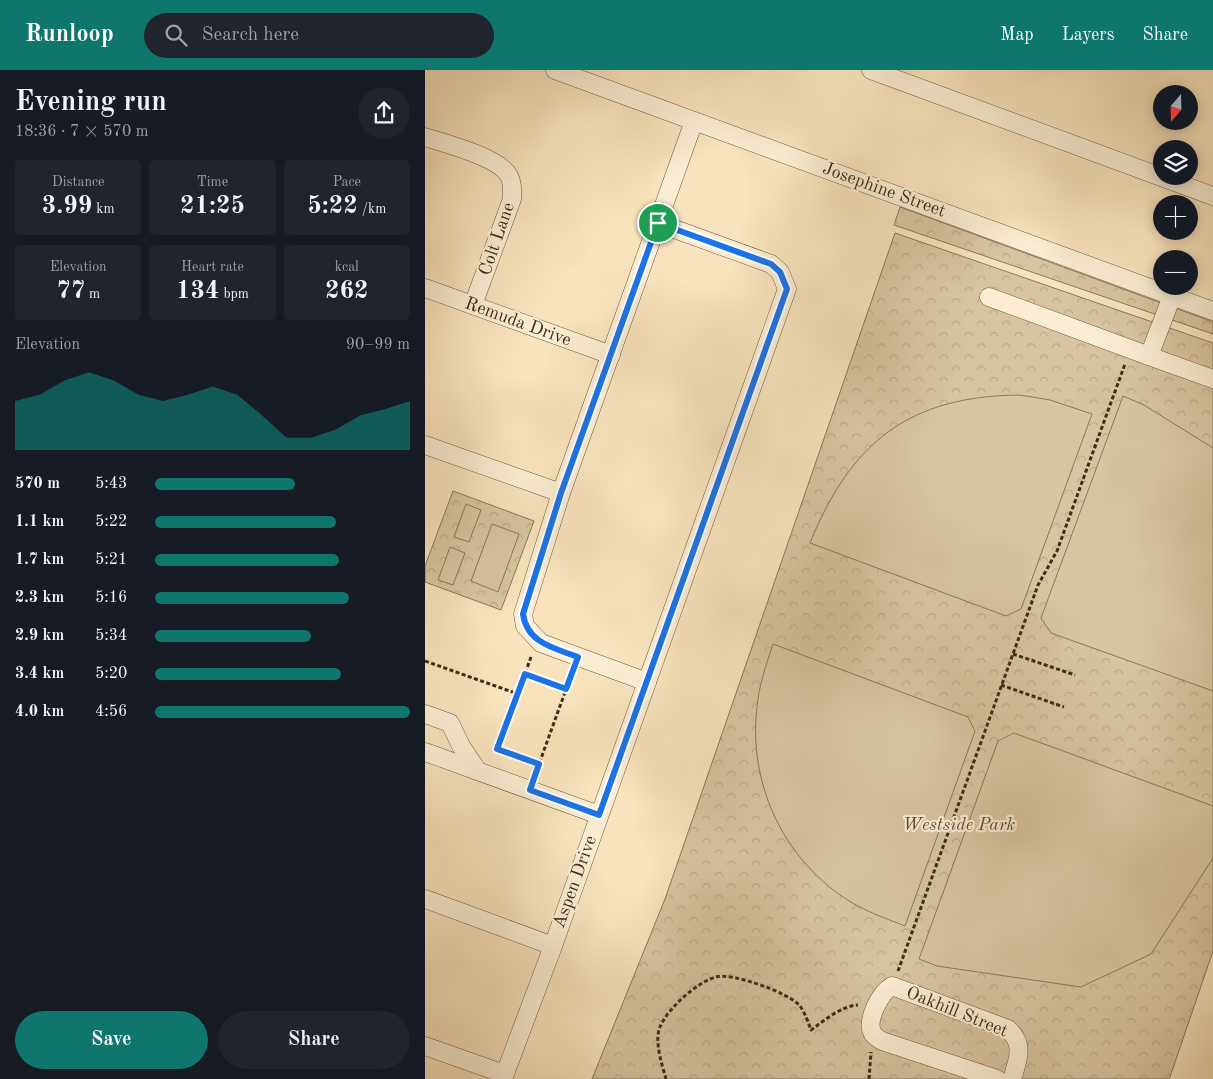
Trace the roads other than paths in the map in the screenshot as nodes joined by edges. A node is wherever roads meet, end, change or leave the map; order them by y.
1 (555, 70) edge
2 (871, 70) edge
3 (694, 121) junction
4 (425, 137) edge
5 (1213, 196) edge
6 (658, 223) junction
7 (425, 288) edge
8 (1172, 296) junction
9 (989, 297) dead end
10 (473, 306) junction
11 (1213, 311) edge
12 (611, 355) junction
13 (1149, 356) junction
14 (1213, 379) edge
15 (426, 449) edge
16 (561, 493) junction
17 (647, 682) junction
18 (425, 714) edge
19 (425, 752) edge
20 (477, 770) junction
21 (599, 815) junction
22 (425, 899) edge
23 (553, 946) junction
24 (425, 1046) edge
25 (503, 1076) edge
26 (997, 1079) edge
27 (1012, 1079) edge

1 - 3 street, Josephine Street
2 - 5 street
3 - 6 street
3 - 8 street, Josephine Street
4 - 10 street, Colt Lane
6 - 12 street
6 - 17 street, Aspen Drive
7 - 10 street, Remuda Drive
8 - 11 street, Josephine Street
8 - 13 street
9 - 13 street
10 - 12 street, Remuda Drive
12 - 16 street
13 - 14 street
15 - 16 street
16 - 17 street
17 - 21 street, Aspen Drive
18 - 20 street
19 - 20 street
20 - 21 street
21 - 23 street, Aspen Drive
22 - 23 street
23 - 25 street, Aspen Drive
24 - 25 street
26 - 27 street, Oakhill Street

